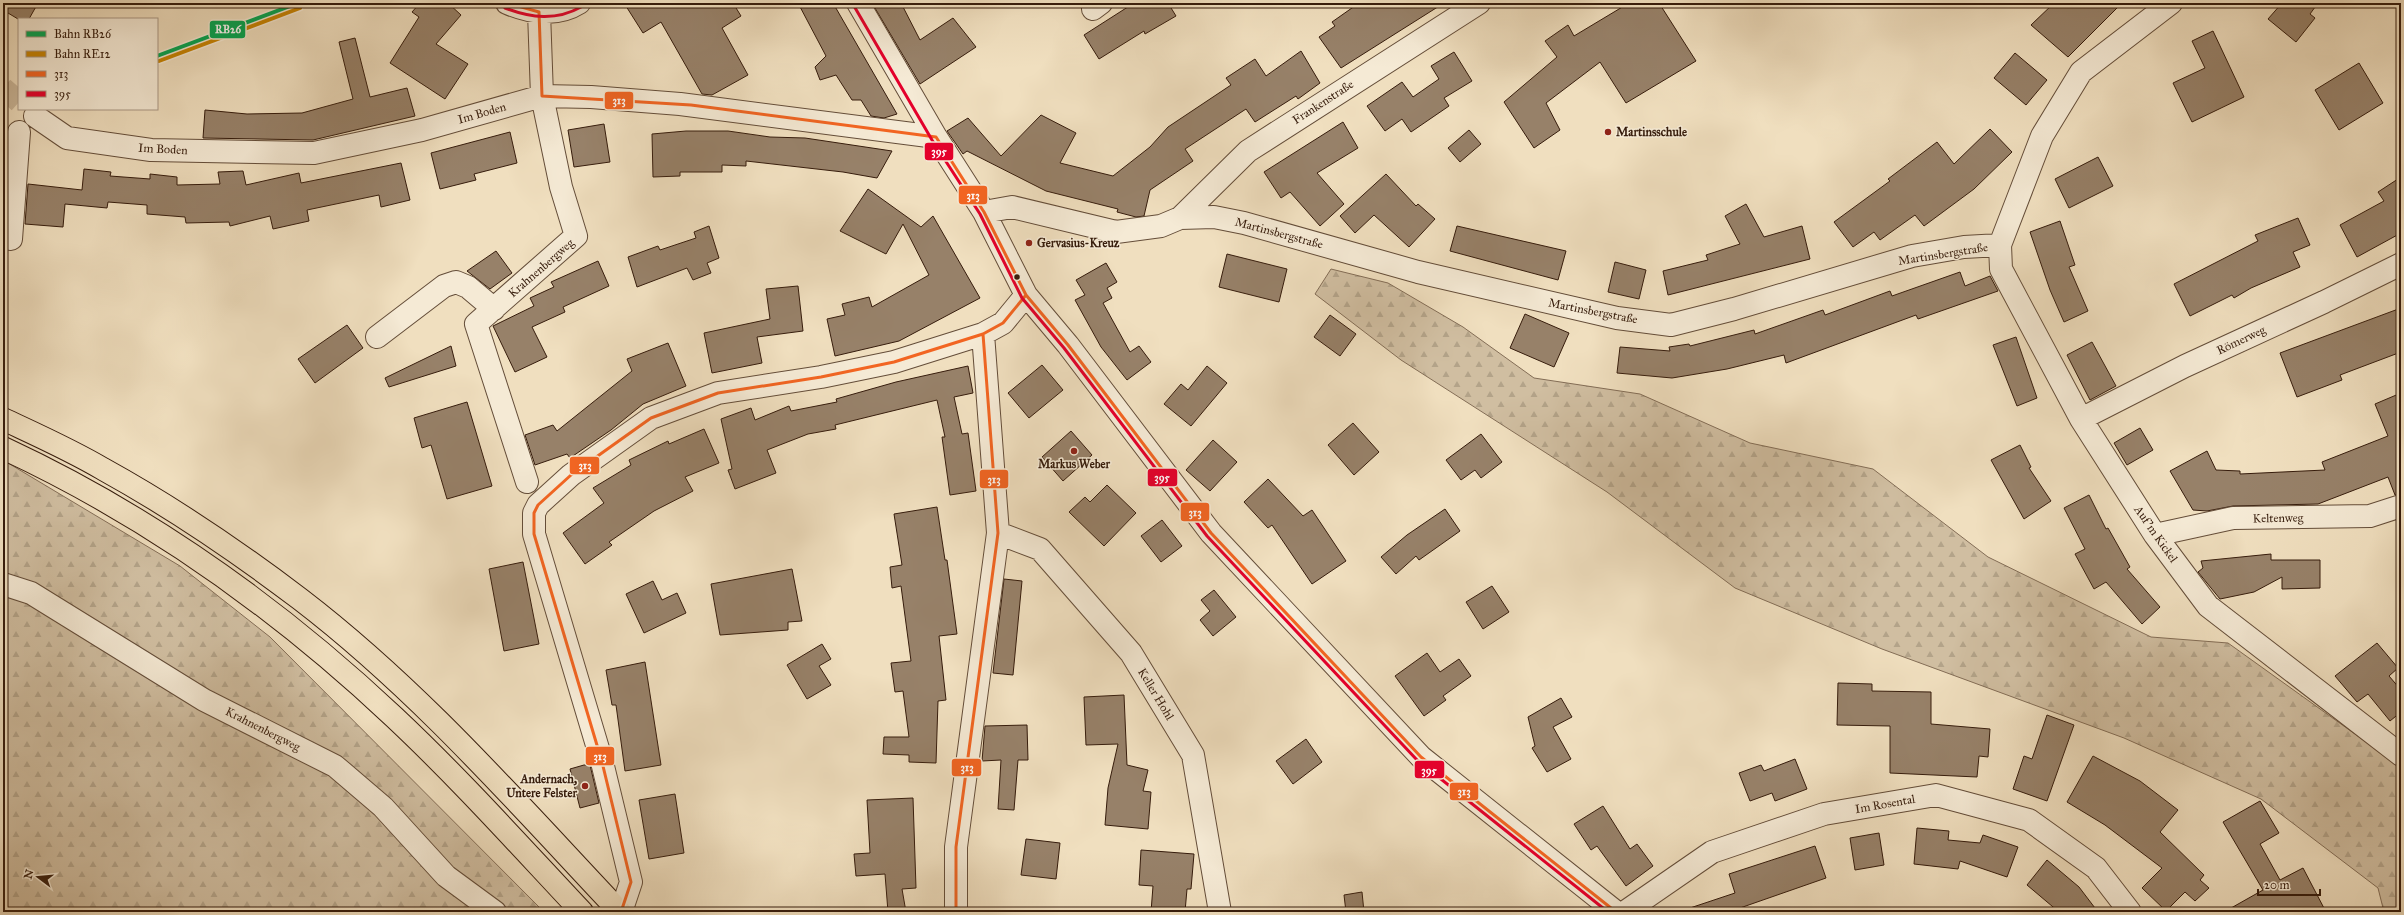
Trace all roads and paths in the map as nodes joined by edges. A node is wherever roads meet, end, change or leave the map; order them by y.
1 (507, 3) edge
2 (579, 3) edge
3 (858, 3) edge
4 (1480, 3) edge
5 (2171, 3) edge
6 (539, 12) junction
7 (542, 96) junction
8 (11, 133) edge
9 (936, 137) junction
10 (984, 212) junction
11 (1180, 218) junction
12 (11, 240) dead end
13 (2000, 244) junction
14 (2401, 264) edge
15 (1026, 295) junction
16 (494, 309) junction
17 (983, 334) junction
18 (377, 337) dead end
19 (3, 419) edge
20 (2081, 419) junction
21 (3, 448) edge
22 (527, 482) dead end
23 (2401, 506) edge
24 (998, 533) junction
25 (2155, 535) junction
26 (3, 584) edge
27 (2401, 755) edge
28 (580, 910) edge
29 (494, 912) edge
30 (620, 912) edge
31 (956, 912) edge
32 (1220, 912) edge
33 (1616, 912) edge
34 (1625, 912) edge
35 (2130, 912) edge

1 - 6 street
2 - 6 street
3 - 9 street
4 - 11 street, Frankenstraße
5 - 13 street, Martinsbergstraße
6 - 7 street, Krahnenbergweg
7 - 8 street, Im Boden
7 - 9 street, Im Boden
7 - 16 street, Krahnenbergweg
8 - 12 street
9 - 10 street
10 - 11 street, Martinsbergstraße
10 - 15 street
11 - 13 street, Martinsbergstraße
13 - 20 street, Auf'm Kickel
14 - 20 street, Römerweg
15 - 17 street
15 - 33 street
16 - 18 street
16 - 22 street, Krahnenbergweg
17 - 24 street
17 - 30 street
19 - 30 highway
20 - 25 street, Auf'm Kickel
21 - 28 highway
23 - 25 street, Keltenweg
24 - 31 street
24 - 32 street, Keller Hohl
25 - 27 street, Auf'm Kickel
26 - 29 street, Krahnenbergweg
34 - 35 street, Im Rosental

